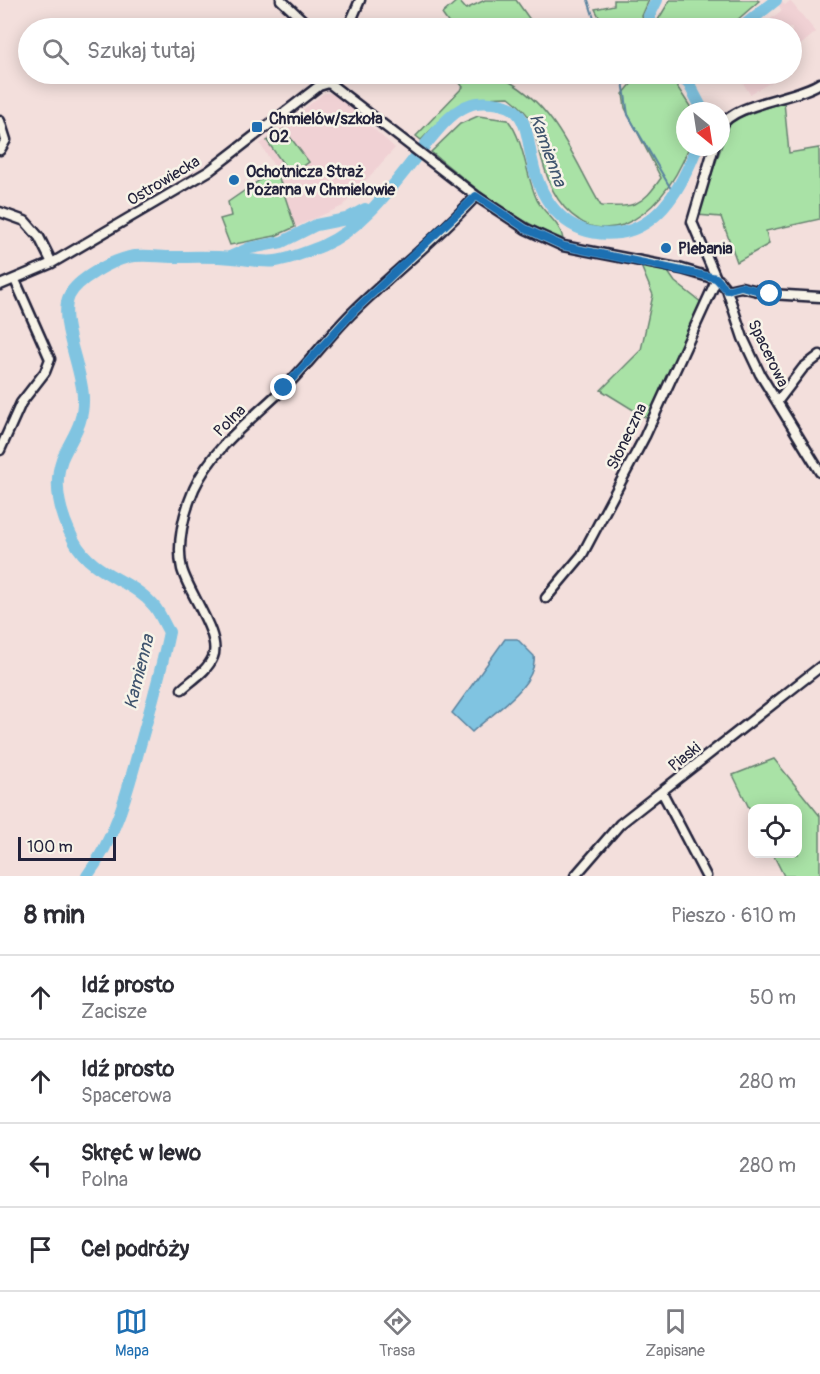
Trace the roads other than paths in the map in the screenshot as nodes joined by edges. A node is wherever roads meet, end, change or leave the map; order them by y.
1 (281, 0) edge
2 (360, 0) edge
3 (300, 18) edge
4 (352, 18) edge
5 (820, 83) edge
6 (322, 84) edge
7 (337, 84) edge
8 (730, 118) edge
9 (0, 121) edge
10 (0, 150) edge
11 (711, 156) edge
12 (476, 196) junction
13 (0, 212) edge
14 (52, 263) junction
15 (716, 278) junction
16 (15, 280) junction
17 (0, 285) edge
18 (727, 290) junction
19 (820, 297) edge
20 (820, 355) edge
21 (777, 402) junction
22 (0, 450) edge
23 (820, 472) edge
24 (546, 598) dead end
25 (820, 667) edge
26 (182, 689) dead end
27 (662, 792) junction
28 (575, 876) edge
29 (706, 876) edge

1 - 3 street
2 - 4 street
5 - 8 street
6 - 14 street, Ostrowiecka
7 - 12 street
9 - 10 street
11 - 15 street, Spacerowa
12 - 15 street
12 - 26 street, Polna
13 - 14 street
14 - 16 street, Ostrowiecka
15 - 18 street, Spacerowa
15 - 24 street, Słoneczna
16 - 17 street, Ostrowiecka
16 - 22 street
18 - 19 street
18 - 21 street, Spacerowa
20 - 21 street
21 - 23 street, Spacerowa
25 - 27 street, Piaski
27 - 28 street, Piaski
27 - 29 street

